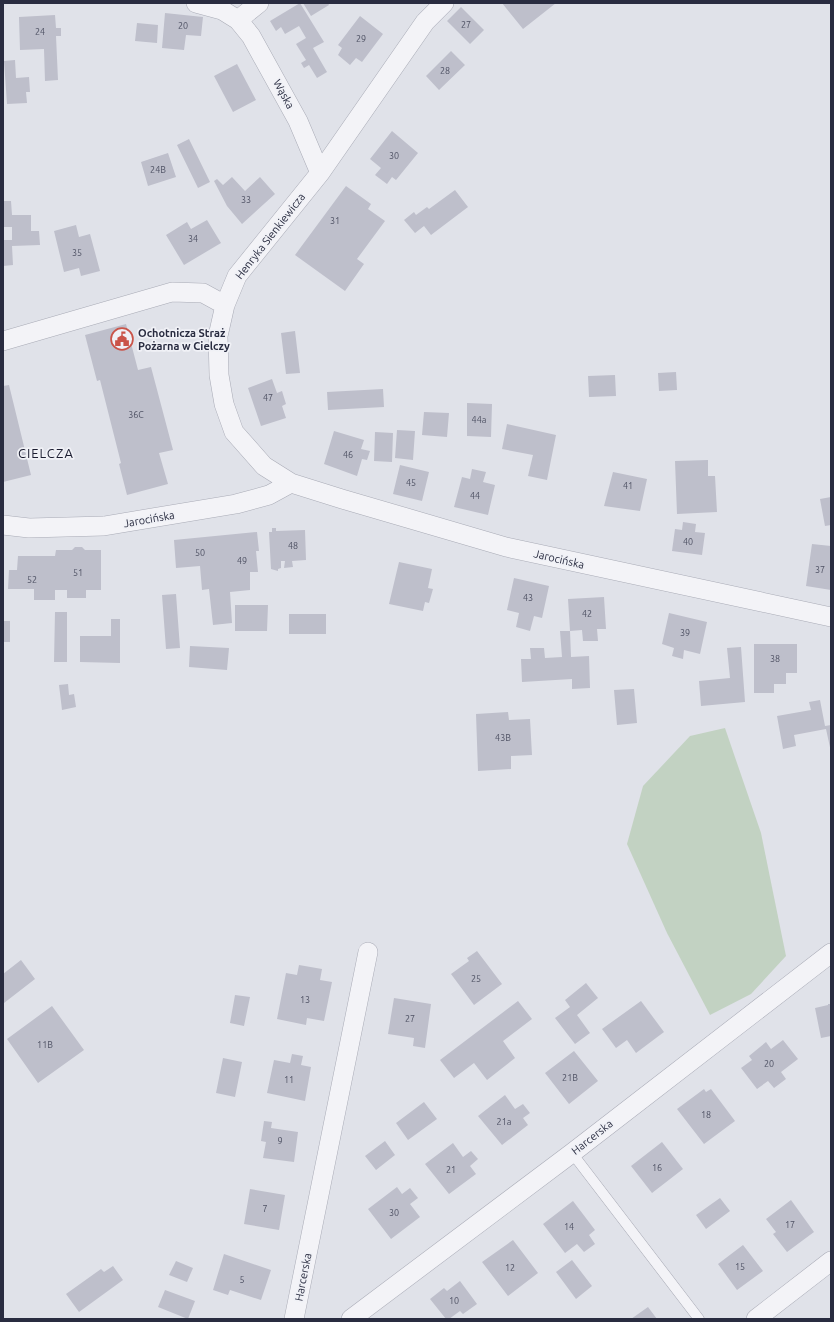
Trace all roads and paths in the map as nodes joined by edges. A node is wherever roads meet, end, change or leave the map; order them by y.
1 (196, 3) edge
2 (259, 3) edge
3 (444, 3) edge
4 (238, 20) junction
5 (320, 173) junction
6 (226, 305) junction
7 (3, 341) edge
8 (291, 483) junction
9 (3, 525) edge
10 (831, 618) edge
11 (368, 952) dead end
12 (831, 953) edge
13 (572, 1153) junction
14 (831, 1261) edge
15 (294, 1319) edge
16 (351, 1319) edge
17 (699, 1319) edge
18 (756, 1319) edge

1 - 4 street, Wąska
2 - 4 street
3 - 5 street, Henryka Sienkiewicza
4 - 5 street, Wąska
5 - 6 street, Henryka Sienkiewicza
6 - 7 street
6 - 8 street, Jarocińska
8 - 9 street, Jarocińska
8 - 10 street, Jarocińska
11 - 15 street, Harcerska
12 - 13 street, Harcerska
13 - 16 street, Harcerska
13 - 17 lane
14 - 18 street

